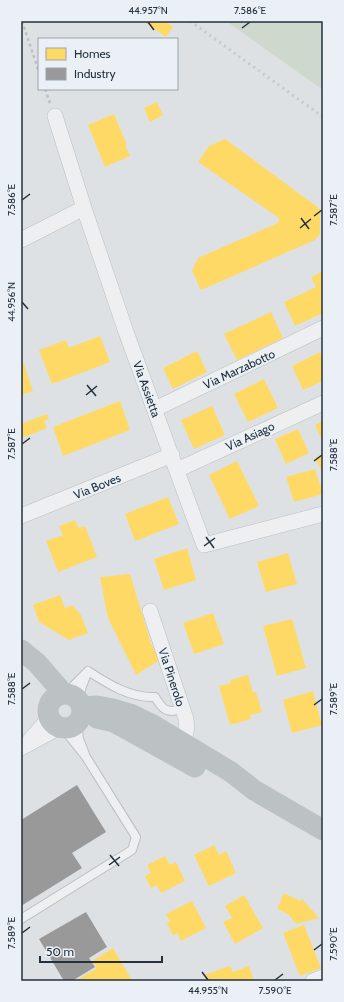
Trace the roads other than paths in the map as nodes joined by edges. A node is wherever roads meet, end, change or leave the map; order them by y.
1 (55, 116) dead end
2 (84, 208) junction
3 (21, 240) edge
4 (323, 328) edge
5 (323, 403) edge
6 (154, 409) junction
7 (172, 455) junction
8 (177, 470) junction
9 (323, 514) edge
10 (21, 516) edge
11 (150, 611) dead end
12 (21, 650) edge
13 (21, 665) edge
14 (88, 672) junction
15 (182, 708) junction
16 (67, 713) junction
17 (23, 747) edge
18 (177, 748) junction
19 (86, 757) junction
20 (323, 830) edge
21 (21, 919) edge
22 (323, 977) edge
23 (313, 981) edge

1 - 2 street, Via Assietta
2 - 3 street
2 - 6 street, Via Assietta
4 - 6 street, Via Marzabotto
5 - 8 street, Via Asiago
6 - 7 street, Via Assietta
7 - 8 street, Via Assietta
7 - 10 street, Via Boves
8 - 9 street, Via Assietta
11 - 15 street, Via Pinerolo
12 - 16 main road
13 - 16 main road
14 - 15 lane
14 - 16 lane
14 - 16 lane
15 - 18 street, Via Pinerolo
16 - 17 street
16 - 18 main road
16 - 19 lane
16 - 19 lane
18 - 20 main road
19 - 21 lane
22 - 23 street

